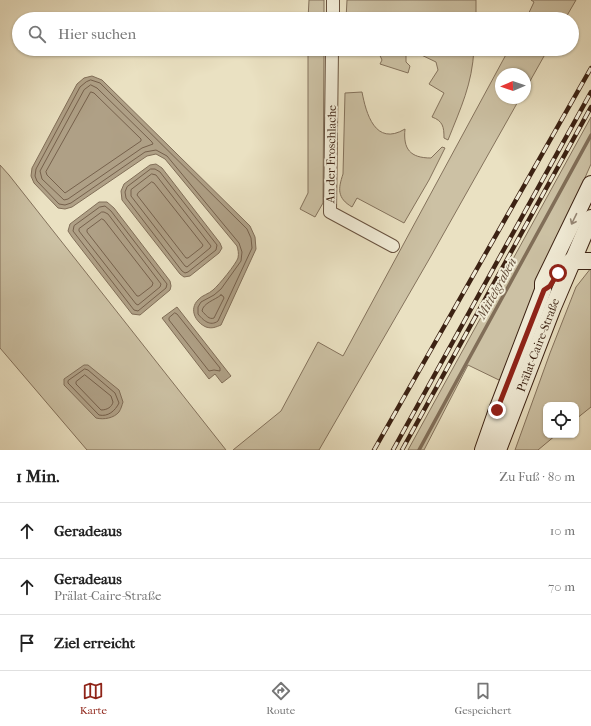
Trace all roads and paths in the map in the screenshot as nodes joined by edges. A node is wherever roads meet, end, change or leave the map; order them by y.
1 (333, 0) edge
2 (333, 12) edge
3 (332, 56) edge
4 (591, 184) edge
5 (591, 218) edge
6 (393, 246) dead end
7 (591, 261) edge
8 (572, 262) junction
9 (544, 290) junction
10 (496, 441) edge
11 (483, 450) edge

1 - 2 street
3 - 6 street, An der Froschlache
4 -> 9 street, Prälat-Caire-Straße
5 - 8 street, Prälat-Caire-Straße
7 - 8 street
8 - 9 street
8 - 10 street, Prälat-Caire-Straße
9 - 10 street, Prälat-Caire-Straße
10 - 11 street, Prälat-Caire-Straße

